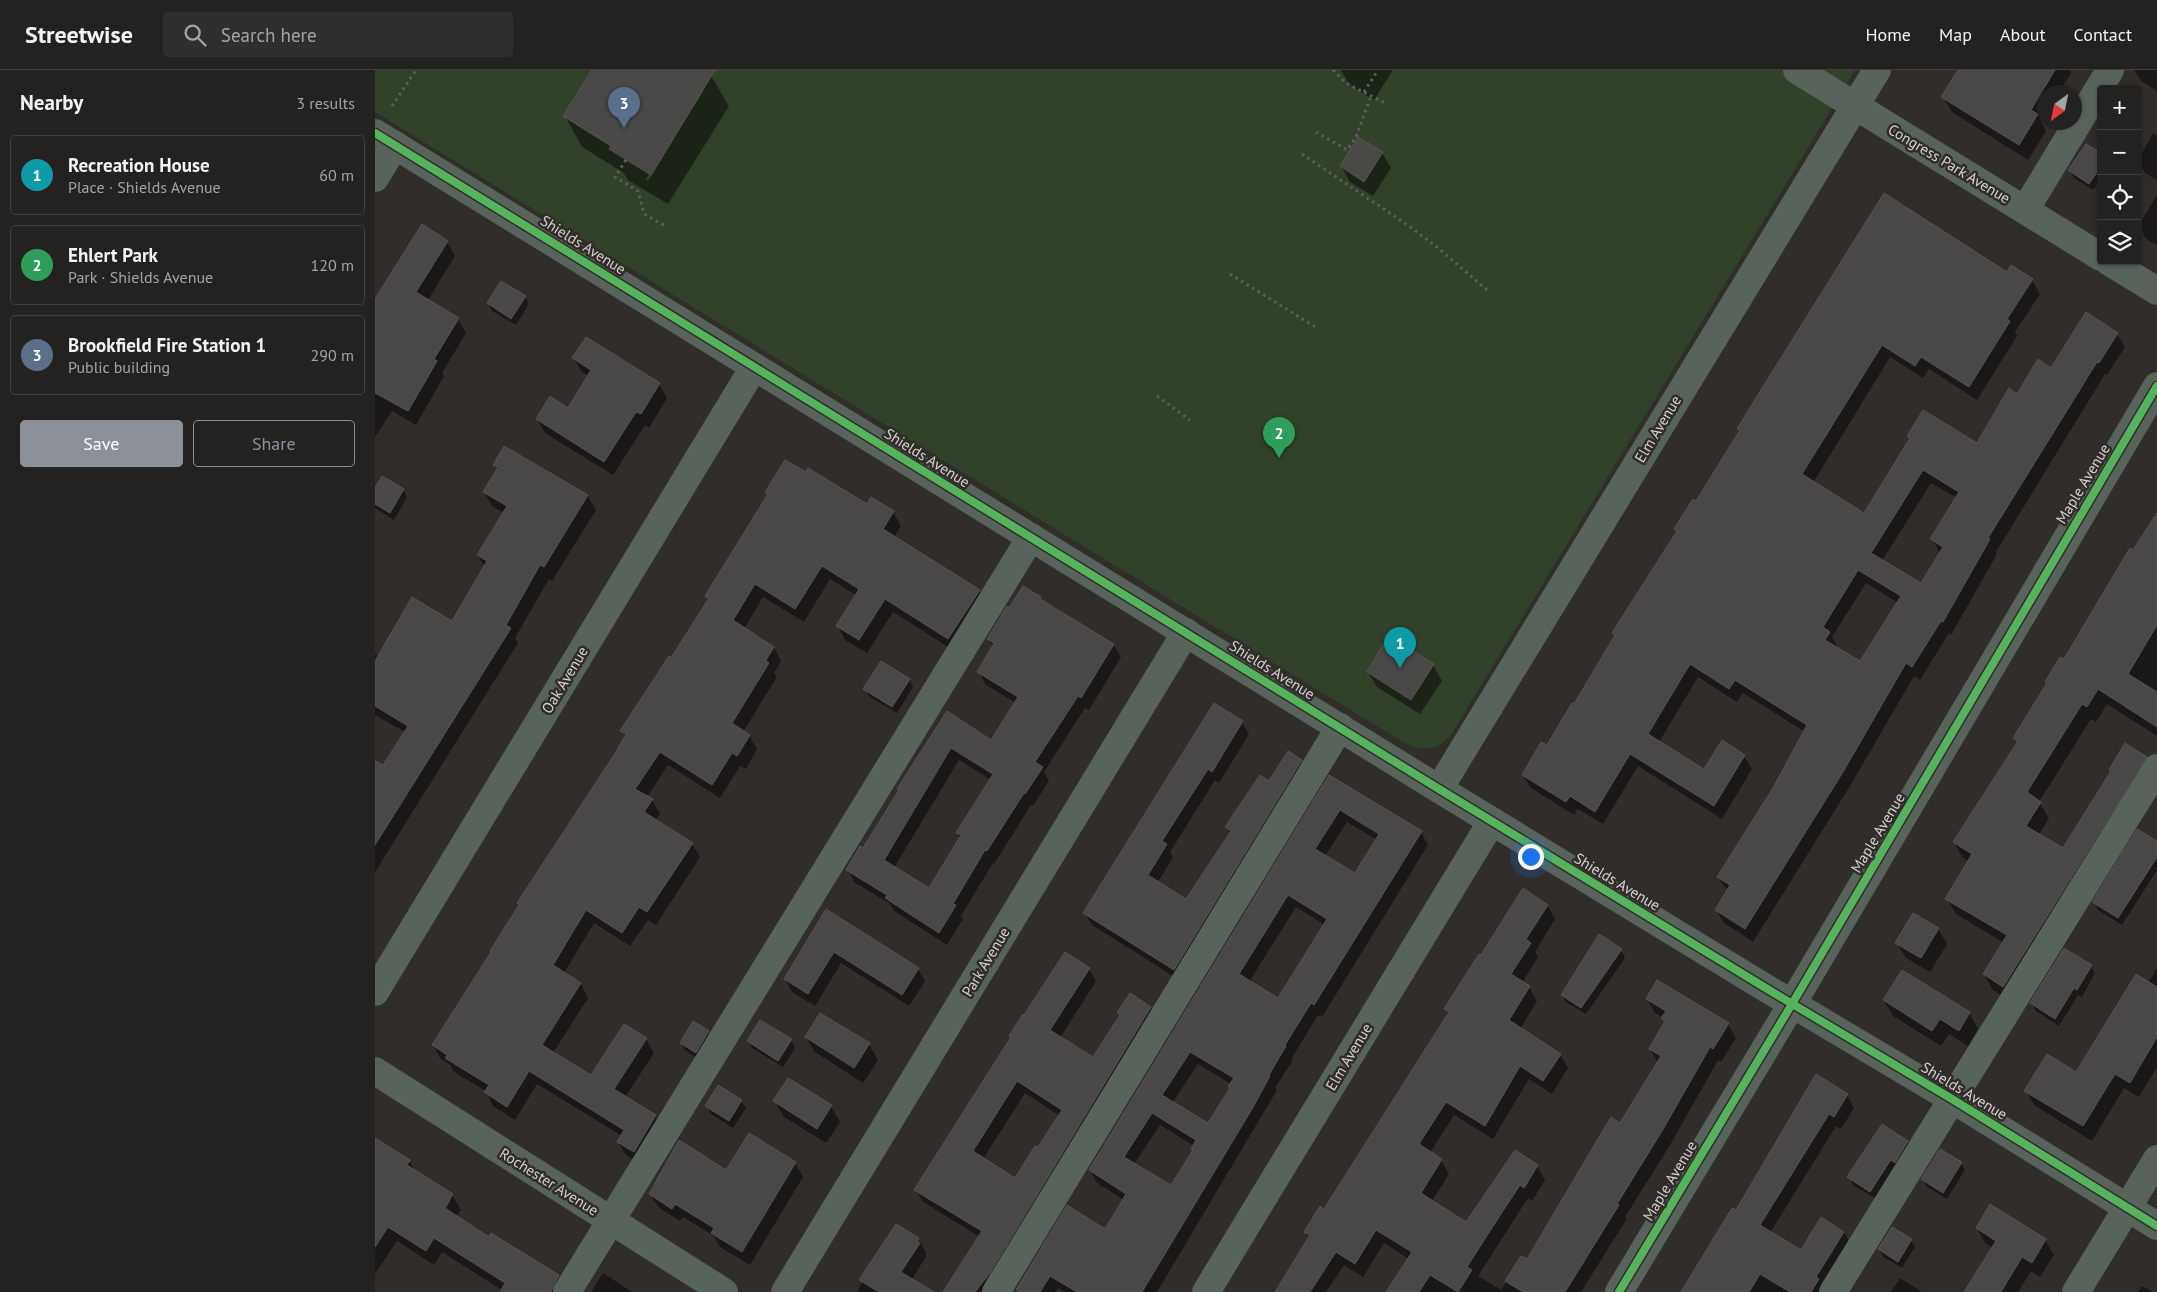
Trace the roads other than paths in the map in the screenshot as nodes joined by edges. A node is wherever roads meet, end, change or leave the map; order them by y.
1 (1797, 70) edge
2 (1877, 70) edge
3 (2110, 70) edge
4 (1854, 107) junction
5 (385, 139) edge
6 (375, 178) edge
7 (2025, 210) junction
8 (2097, 255) edge
9 (2114, 265) edge
10 (2157, 292) edge
11 (754, 367) junction
12 (2157, 386) edge
13 (1031, 537) junction
14 (1186, 632) junction
15 (1340, 728) junction
16 (2157, 768) edge
17 (1439, 789) junction
18 (1492, 821) junction
19 (375, 992) edge
20 (1792, 1004) junction
21 (375, 1071) edge
22 (1952, 1099) junction
23 (2157, 1159) edge
24 (2127, 1208) junction
25 (610, 1221) junction
26 (2157, 1226) edge
27 (567, 1292) edge
28 (724, 1292) edge
29 (785, 1292) edge
30 (996, 1292) edge
31 (1206, 1292) edge
32 (1619, 1292) edge
33 (1833, 1292) edge
34 (2076, 1292) edge

1 - 4 street, Congress Park Avenue
2 - 4 street, Elm Avenue
3 - 7 street
4 - 7 street, Congress Park Avenue
4 - 17 street, Elm Avenue
5 - 6 street
5 - 11 street, Shields Avenue
7 - 8 street, Congress Park Avenue
9 - 10 street
11 - 13 street, Shields Avenue
11 - 19 street, Oak Avenue
12 - 20 street, Maple Avenue
13 - 14 street, Shields Avenue
13 - 25 street
14 - 15 street, Shields Avenue
14 - 29 street, Park Avenue
15 - 17 street, Shields Avenue
15 - 30 street
16 - 22 street
17 - 18 street, Shields Avenue
18 - 20 street, Shields Avenue
18 - 31 street, Elm Avenue
20 - 22 street, Shields Avenue
20 - 32 street, Maple Avenue
21 - 25 street, Rochester Avenue
22 - 24 street, Shields Avenue
22 - 33 street
23 - 24 street
24 - 26 street, Shields Avenue
24 - 34 street
25 - 27 street
25 - 28 street, Rochester Avenue

